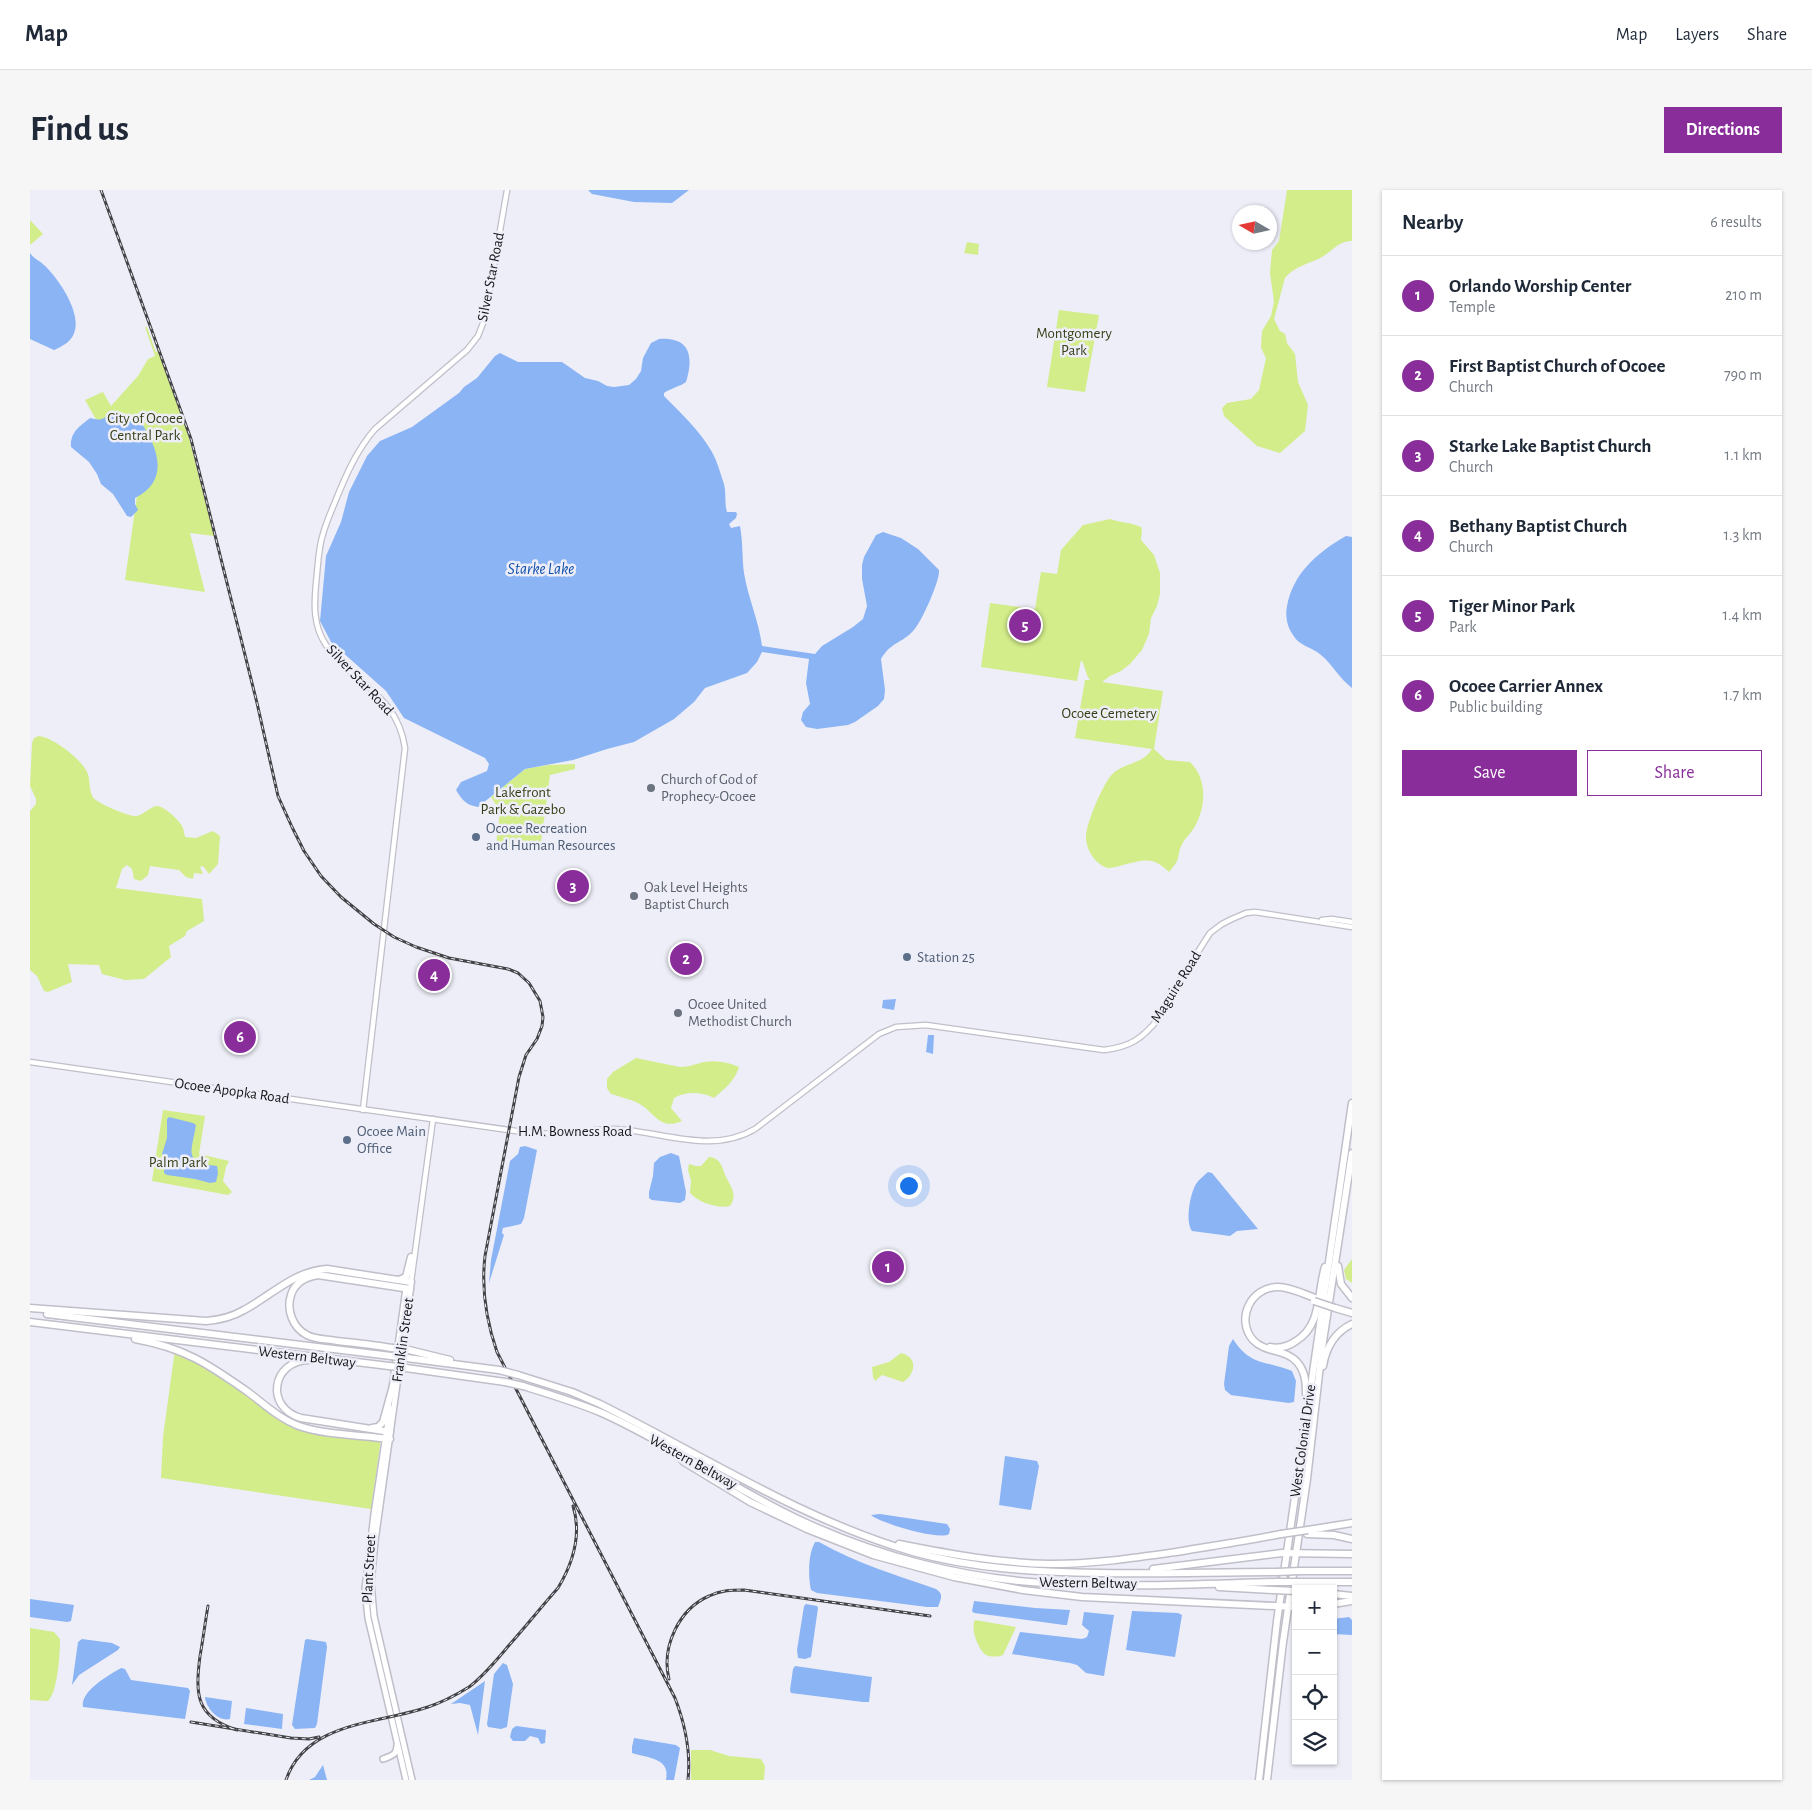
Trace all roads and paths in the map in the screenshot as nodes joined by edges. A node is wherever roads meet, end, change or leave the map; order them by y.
1 (507, 190) edge
2 (1319, 921) junction
3 (1352, 922) edge
4 (1352, 927) edge
5 (890, 1029) joint
6 (30, 1062) edge
7 (1352, 1103) edge
8 (363, 1110) junction
9 (433, 1120) junction
10 (1352, 1153) edge
11 (416, 1241) junction
12 (1335, 1249) junction
13 (411, 1258) junction
14 (399, 1280) junction
15 (409, 1285) junction
16 (1352, 1298) edge
17 (1315, 1299) junction
18 (30, 1310) edge
19 (1352, 1312) edge
20 (30, 1322) edge
21 (1352, 1324) edge
22 (70, 1327) junction
23 (323, 1359) junction
24 (398, 1368) junction
25 (485, 1368) junction
26 (393, 1386) junction
27 (366, 1429) junction
28 (1313, 1429) junction
29 (388, 1435) junction
30 (1302, 1447) junction
31 (1297, 1479) junction
32 (1307, 1479) junction
33 (1303, 1502) junction
34 (1352, 1523) edge
35 (1307, 1532) junction
36 (1352, 1539) edge
37 (1287, 1553) junction
38 (1296, 1553) junction
39 (1352, 1554) edge
40 (975, 1561) junction
41 (1352, 1571) edge
42 (1097, 1573) junction
43 (972, 1578) junction
44 (1352, 1582) edge
45 (1191, 1584) junction
46 (1294, 1585) edge
47 (1292, 1591) edge
48 (1337, 1595) edge
49 (1351, 1597) edge
50 (1337, 1602) edge
51 (1261, 1605) junction
52 (1280, 1605) junction
53 (1292, 1606) edge
54 (1277, 1621) junction
55 (1274, 1652) junction
56 (381, 1673) junction
57 (1280, 1677) junction
58 (388, 1679) junction
59 (384, 1686) junction
60 (391, 1691) junction
61 (1265, 1734) junction
62 (397, 1737) junction
63 (1272, 1740) junction
64 (1270, 1757) junction
65 (383, 1759) dead end
66 (406, 1780) edge
67 (412, 1780) edge
68 (1259, 1780) edge
69 (1267, 1780) edge

1 - 8 main road, Silver Star Road
2 - 3 main road, Maguire Road
2 - 4 main road, Maguire Road
2 - 5 main road, Maguire Road
5 - 9 main road, H.M. Bowness Road
6 - 8 main road, Ocoee Apopka Road
7 - 12 highway, West Colonial Drive
8 - 9 main road, Ocoee Apopka Road
9 - 11 main road, Franklin Street
10 - 12 highway, West Colonial Drive
11 - 13 main road, Franklin Street
11 - 15 main road, Franklin Street
12 - 16 highway
12 - 17 highway
12 - 28 highway, West Colonial Drive
12 - 30 highway, West Colonial Drive
13 - 14 highway
13 - 15 main road, Franklin Street
14 - 15 highway
14 - 18 highway
15 - 24 main road, Franklin Street
15 - 25 highway, bridge
17 - 19 highway, bridge
17 - 30 highway
18 - 25 highway, Western Beltway, bridge
20 - 22 highway, Western Beltway
21 - 28 highway
22 - 23 highway, Western Beltway
22 - 29 highway
23 - 24 highway, Western Beltway
23 - 27 highway
24 - 26 main road, Franklin Street
24 - 29 main road, Franklin Street
24 - 43 highway, Western Beltway, bridge
25 - 40 highway, Western Beltway, bridge
26 - 27 highway
26 - 29 main road, Plant Street
27 - 29 highway
28 - 32 highway, West Colonial Drive
29 - 56 main road, Plant Street
29 - 58 main road, Plant Street
30 - 31 highway, West Colonial Drive
30 - 32 highway
31 - 33 highway
31 - 37 highway, West Colonial Drive
32 - 33 highway, West Colonial Drive
33 - 38 highway, West Colonial Drive
34 - 35 highway
35 - 36 highway
35 - 40 highway, bridge
37 - 38 highway
37 - 42 highway
37 - 52 highway, West Colonial Drive
38 - 39 highway
38 - 46 highway, West Colonial Drive
40 - 42 highway, Western Beltway
41 - 42 highway, Western Beltway, bridge
43 - 45 highway, Western Beltway
43 - 51 highway
44 - 45 highway, Western Beltway, bridge
45 - 47 highway, bridge
48 - 49 highway
49 - 50 highway
51 - 52 highway
51 - 54 highway
52 - 53 highway
52 - 54 highway, West Colonial Drive
53 - 57 highway, West Colonial Drive
54 - 55 highway, West Colonial Drive
55 - 57 highway
55 - 61 highway, West Colonial Drive
56 - 58 main road
56 - 59 main road, Plant Street
57 - 63 highway, West Colonial Drive
58 - 60 main road, Plant Street
59 - 60 main road
59 - 62 main road, Plant Street
60 - 67 main road, Plant Street
61 - 63 highway
61 - 64 highway
61 - 68 highway, West Colonial Drive
62 - 65 main road
62 - 66 main road, Plant Street
63 - 64 highway, West Colonial Drive
64 - 69 highway, West Colonial Drive

